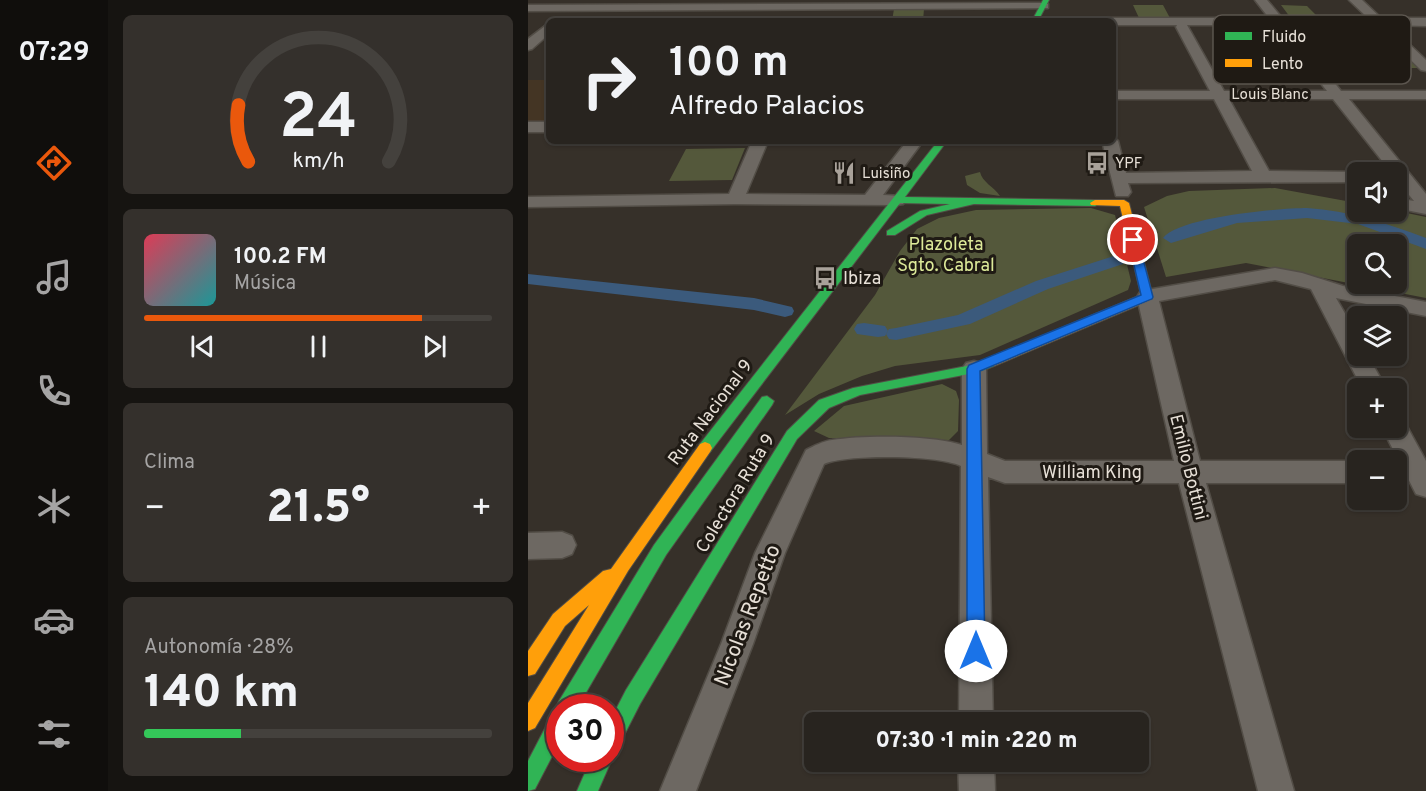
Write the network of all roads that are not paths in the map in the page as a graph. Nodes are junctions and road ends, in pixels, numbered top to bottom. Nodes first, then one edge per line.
1 (1058, 0) edge
2 (1261, 0) edge
3 (1355, 0) edge
4 (1045, 3) edge
5 (533, 4) edge
6 (712, 4) edge
7 (1025, 5) junction
8 (813, 7) junction
9 (570, 8) junction
10 (1274, 15) edge
11 (1371, 15) edge
12 (1079, 17) edge
13 (558, 18) edge
14 (808, 18) edge
15 (1018, 18) edge
16 (1037, 18) edge
17 (1049, 18) edge
18 (1108, 18) edge
19 (1116, 18) edge
20 (1213, 22) edge
21 (1426, 22) edge
22 (1411, 23) edge
23 (1213, 26) edge
24 (1116, 27) edge
25 (1182, 27) junction
26 (1411, 27) edge
27 (1426, 28) edge
28 (546, 30) edge
29 (528, 48) edge
30 (546, 50) edge
31 (1411, 53) edge
32 (1426, 67) edge
33 (1213, 83) edge
34 (1213, 84) edge
35 (1329, 84) edge
36 (1219, 94) junction
37 (1337, 94) junction
38 (1116, 95) edge
39 (1426, 95) edge
40 (528, 127) edge
41 (546, 127) edge
42 (759, 144) edge
43 (913, 144) edge
44 (941, 144) edge
45 (1111, 144) edge
46 (1388, 162) edge
47 (1263, 176) junction
48 (1347, 177) edge
49 (1119, 178) junction
50 (929, 184) dead end
51 (948, 186) dead end
52 (1407, 186) edge
53 (1347, 193) dead end
54 (735, 199) junction
55 (825, 200) junction
56 (870, 200) junction
57 (897, 200) junction
58 (916, 200) junction
59 (975, 201) junction
60 (528, 202) edge
61 (1124, 203) junction
62 (1407, 204) edge
63 (1426, 207) edge
64 (528, 214) edge
65 (1320, 287) junction
66 (1147, 297) junction
67 (1426, 309) edge
68 (974, 369) junction
69 (1369, 378) edge
70 (775, 390) dead end
71 (1400, 438) edge
72 (831, 450) joint
73 (975, 459) junction
74 (1190, 472) junction
75 (1347, 472) edge
76 (1417, 476) edge
77 (562, 545) dead end
78 (528, 546) edge
79 (622, 566) junction
80 (528, 668) edge
81 (574, 694) edge
82 (976, 712) edge
83 (624, 715) edge
84 (528, 721) edge
85 (546, 747) edge
86 (596, 772) edge
87 (976, 772) edge
88 (528, 782) edge
89 (587, 791) edge
90 (678, 791) edge
91 (977, 791) edge
92 (1276, 791) edge

1 - 17 main road
2 - 10 street
3 - 11 street
4 - 7 street
4 - 16 main road
5 - 9 street
6 - 8 street
6 - 9 street
7 - 8 street
7 - 15 street
8 - 14 street
9 - 13 street
12 - 18 street
19 - 20 street
21 - 22 street
23 - 25 street
24 - 25 street
25 - 33 street
26 - 27 street
28 - 29 street
29 - 30 street
31 - 32 street
34 - 36 street
35 - 37 street
36 - 37 street, Louis Blanc
36 - 38 street, Louis Blanc
36 - 47 street
37 - 39 street, Louis Blanc
37 - 46 street
40 - 41 street
42 - 54 street
43 - 56 street
44 - 57 main road, Ruta Nacional 9
45 - 49 street, Emilio Bottini
47 - 48 street
47 - 49 street
47 - 53 street
49 - 61 street, Emilio Bottini
50 - 58 main road
51 - 59 main road
52 - 63 street
54 - 55 street
54 - 60 street
55 - 56 street
55 - 64 street
56 - 57 street
57 - 58 main road
57 - 79 main road, Ruta Nacional 9
58 - 59 main road
58 - 59 main road
59 - 61 main road
61 - 66 main road, Emilio Bottini
62 - 63 street
65 - 66 street
65 - 67 street
65 - 69 street
66 - 68 main road, Colectora Ruta 9
66 - 74 street, Emilio Bottini
68 - 73 street
68 - 83 main road, Colectora Ruta 9
70 - 81 main road
71 - 76 street
72 - 73 street, William King
72 - 90 street, Nicolas Repetto
73 - 74 street, William King
73 - 82 street
74 - 75 street, William King
74 - 92 street, Emilio Bottini
77 - 78 street
79 - 80 main road
79 - 84 main road, Ruta Nacional 9
85 - 88 main road
86 - 89 main road
87 - 91 street

